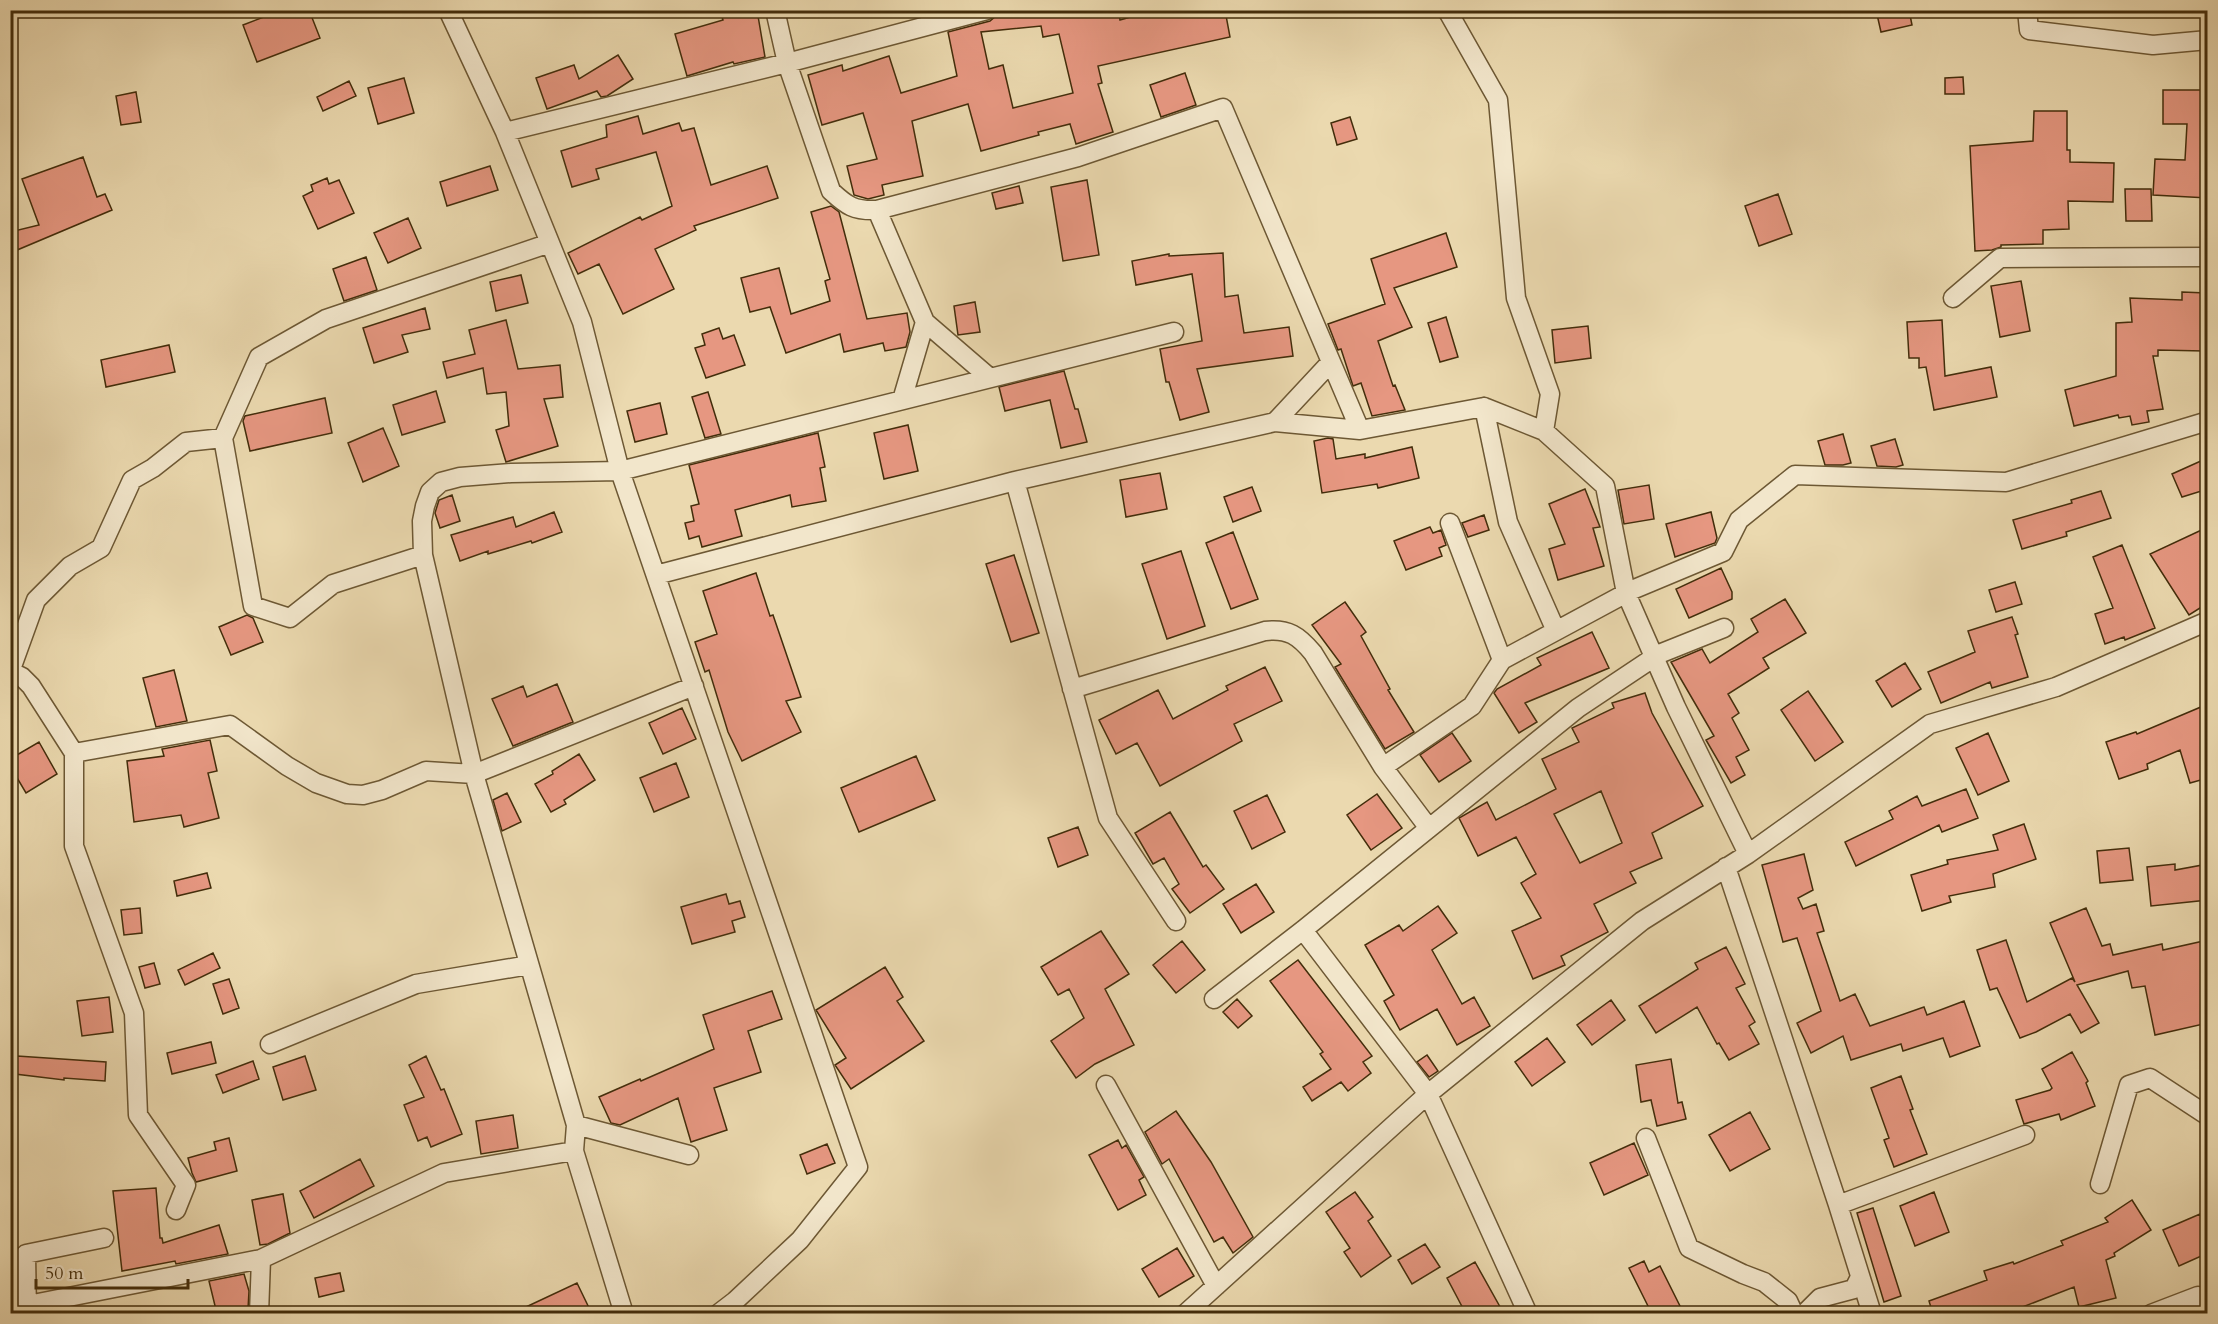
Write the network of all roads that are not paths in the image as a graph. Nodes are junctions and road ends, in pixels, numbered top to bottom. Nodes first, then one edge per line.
1 (448, 10) edge
2 (775, 10) edge
3 (987, 10) edge
4 (1447, 10) edge
5 (2027, 10) edge
6 (2208, 40) edge
7 (787, 63) junction
8 (505, 132) junction
9 (877, 210) junction
10 (550, 243) junction
11 (2208, 257) edge
12 (1953, 298) dead end
13 (925, 322) junction
14 (1174, 332) dead end
15 (1331, 362) junction
16 (990, 378) junction
17 (902, 400) junction
18 (1484, 407) junction
19 (2208, 421) edge
20 (1275, 422) junction
21 (1360, 429) junction
22 (1544, 431) junction
23 (223, 438) junction
24 (620, 471) junction
25 (1015, 481) junction
26 (1450, 523) dead end
27 (423, 555) junction
28 (656, 575) junction
29 (1626, 593) junction
30 (2208, 621) edge
31 (1724, 628) dead end
32 (1556, 631) junction
33 (1654, 657) junction
34 (1502, 660) junction
35 (11, 672) edge
36 (694, 686) junction
37 (1072, 689) junction
38 (74, 753) junction
39 (1383, 767) junction
40 (474, 774) junction
41 (1428, 827) junction
42 (1748, 854) junction
43 (1726, 867) junction
44 (1176, 921) dead end
45 (1303, 930) junction
46 (529, 965) junction
47 (1214, 999) dead end
48 (270, 1044) dead end
49 (1106, 1085) dead end
50 (1428, 1094) junction
51 (2208, 1116) edge
52 (576, 1125) junction
53 (2025, 1135) dead end
54 (1646, 1138) dead end
55 (574, 1151) junction
56 (689, 1155) dead end
57 (2100, 1185) dead end
58 (1838, 1205) junction
59 (176, 1210) dead end
60 (104, 1238) dead end
61 (261, 1259) junction
62 (1860, 1277) junction
63 (1216, 1286) junction
64 (27, 1309) edge
65 (259, 1314) edge
66 (624, 1314) edge
67 (718, 1314) edge
68 (1185, 1314) edge
69 (1528, 1314) edge
70 (1794, 1314) edge
71 (1804, 1314) edge
72 (1872, 1314) edge
73 (2151, 1314) edge
74 (2203, 1314) edge

1 - 8 street
2 - 7 street
3 - 7 street
4 - 22 street
5 - 6 street
7 - 8 street
7 - 9 street
8 - 10 street
9 - 13 street
9 - 15 street
10 - 23 street
10 - 24 street
11 - 12 street
13 - 16 street
13 - 17 street
14 - 16 street
15 - 20 street
15 - 21 street
16 - 17 street
17 - 24 street
18 - 21 street
18 - 22 street
18 - 32 street
19 - 29 street
20 - 21 street
20 - 25 street
22 - 29 street
23 - 27 street
23 - 35 street
24 - 27 street
24 - 28 street
25 - 28 street
25 - 37 street
26 - 34 street
27 - 40 street
28 - 36 street
29 - 32 street
29 - 33 street
30 - 42 street
31 - 33 street
32 - 34 street
33 - 41 street
33 - 42 street
34 - 39 street
35 - 38 street
36 - 40 street
36 - 67 street
37 - 39 street
37 - 44 street
38 - 40 street
38 - 59 street
39 - 41 street
40 - 46 street
41 - 45 street
42 - 43 street
43 - 50 street
43 - 58 street
45 - 47 street
45 - 50 street
46 - 48 street
46 - 52 street
49 - 63 street
50 - 63 street
50 - 69 street
51 - 57 street
52 - 55 street
52 - 56 street
53 - 58 street
54 - 70 street
55 - 61 street
55 - 66 street
58 - 62 street
60 - 64 street
61 - 64 street
61 - 65 street
62 - 71 street
62 - 72 street
63 - 68 street
73 - 74 street

